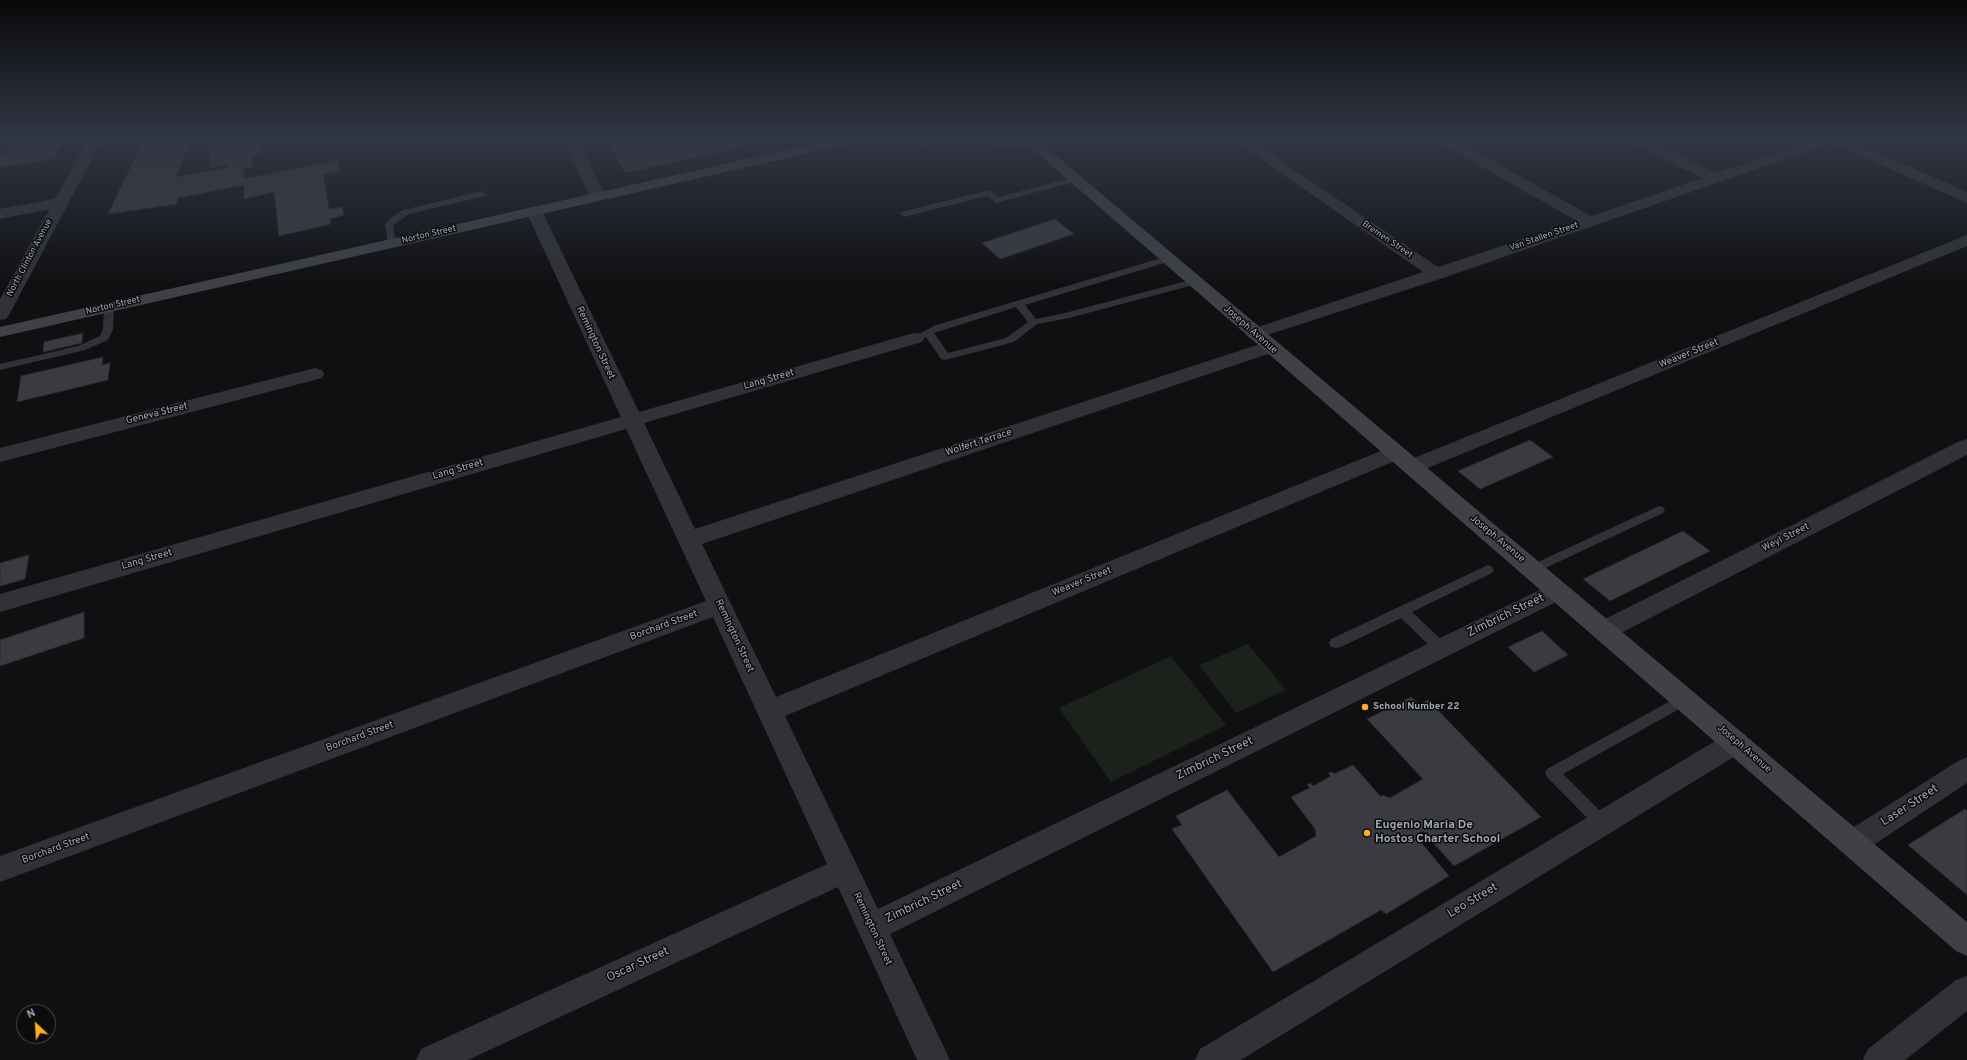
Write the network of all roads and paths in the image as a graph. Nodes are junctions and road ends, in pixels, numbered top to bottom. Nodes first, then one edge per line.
1 (68, 187) edge
2 (593, 187) edge
3 (636, 187) edge
4 (1043, 187) edge
5 (1085, 187) edge
6 (1310, 187) edge
7 (1529, 187) edge
8 (1688, 187) edge
9 (1943, 187) edge
10 (482, 194) dead end
11 (598, 197) junction
12 (1967, 198) edge
13 (59, 204) junction
14 (534, 211) junction
15 (0, 214) edge
16 (904, 214) dead end
17 (1590, 222) junction
18 (1967, 240) edge
19 (392, 243) junction
20 (1168, 259) junction
21 (1437, 274) junction
22 (1194, 282) junction
23 (1019, 304) junction
24 (109, 307) junction
25 (0, 315) edge
26 (1034, 322) junction
27 (0, 332) edge
28 (1255, 334) junction
29 (922, 335) junction
30 (1270, 347) junction
31 (0, 367) edge
32 (315, 374) dead end
33 (632, 420) junction
34 (1967, 446) edge
35 (0, 455) edge
36 (1403, 460) junction
37 (1659, 510) dead end
38 (688, 540) junction
39 (1532, 569) junction
40 (1488, 570) dead end
41 (1558, 591) junction
42 (0, 603) edge
43 (720, 606) junction
44 (1402, 611) junction
45 (1605, 630) junction
46 (1336, 642) dead end
47 (1440, 648) junction
48 (1685, 699) junction
49 (769, 711) junction
50 (1736, 742) junction
51 (1967, 769) edge
52 (1602, 823) junction
53 (1853, 843) junction
54 (0, 869) edge
55 (844, 870) junction
56 (871, 928) junction
57 (1967, 941) edge
58 (1967, 991) edge
59 (432, 1060) edge
60 (934, 1060) edge
61 (1211, 1060) edge
62 (1879, 1060) edge

1 - 13 street, North Clinton Avenue
2 - 11 street
3 - 11 main road, Norton Street
4 - 16 lane
5 - 20 main road, Joseph Avenue
6 - 21 street, Bremen Street
7 - 17 street
8 - 17 street, Van Stallen Street
9 - 12 street
10 - 19 lane
11 - 14 main road, Norton Street
13 - 15 street
13 - 25 street, North Clinton Avenue
14 - 19 main road, Norton Street
14 - 33 street, Remington Street
17 - 21 street, Van Stallen Street
18 - 36 street, Weaver Street
19 - 24 main road, Norton Street
20 - 22 main road, Joseph Avenue
20 - 23 lane
21 - 28 street, Van Stallen Street
22 - 26 lane
22 - 28 main road, Joseph Avenue
23 - 26 lane
23 - 29 lane
24 - 27 main road, Norton Street
24 - 31 lane
26 - 29 lane
28 - 30 main road, Joseph Avenue
29 - 33 street, Lang Street
30 - 36 main road, Joseph Avenue
30 - 38 street, Wolfert Terrace
32 - 35 street, Geneva Street
33 - 38 street, Remington Street
33 - 42 street, Lang Street
34 - 45 street, Weyl Street
36 - 39 main road, Joseph Avenue
36 - 49 street, Weaver Street
37 - 39 lane
38 - 43 street, Remington Street
39 - 41 main road, Joseph Avenue
40 - 44 lane
41 - 45 main road, Joseph Avenue
41 - 47 street, Zimbrich Street
43 - 49 street, Remington Street
43 - 54 street, Borchard Street
44 - 46 lane
44 - 47 lane
45 - 48 main road, Joseph Avenue
47 - 56 street, Zimbrich Street
48 - 50 main road, Joseph Avenue
48 - 52 lane
49 - 55 street, Remington Street
50 - 52 street, Leo Street
50 - 53 main road, Joseph Avenue
51 - 53 street, Laser Street
52 - 61 street, Leo Street
53 - 57 main road, Joseph Avenue
55 - 56 street, Remington Street
55 - 59 street, Oscar Street
56 - 60 street, Remington Street
58 - 62 street

